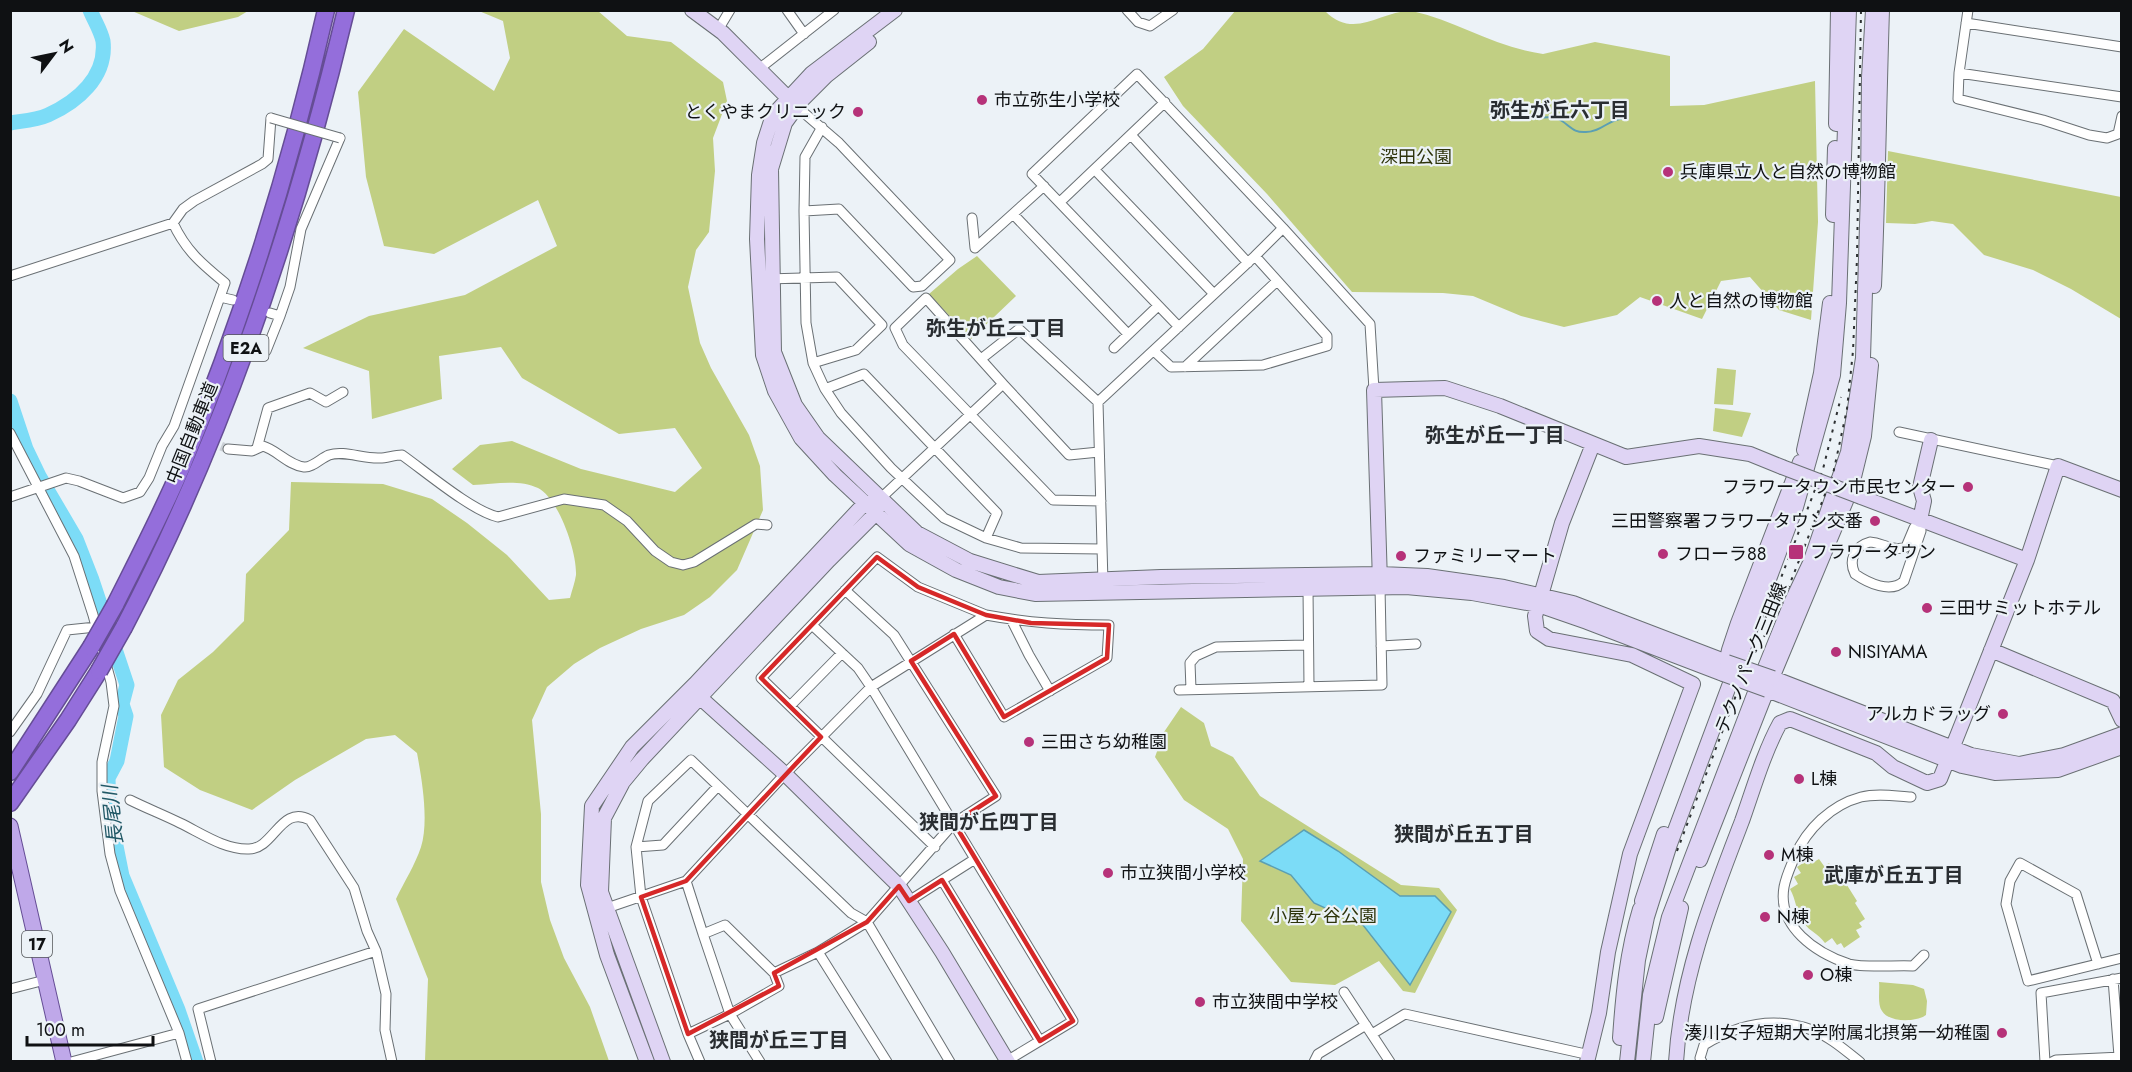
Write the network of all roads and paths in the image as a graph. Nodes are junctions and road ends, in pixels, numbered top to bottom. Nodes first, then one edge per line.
1 (692, 10) edge
2 (730, 10) edge
3 (787, 10) edge
4 (834, 10) edge
5 (895, 10) edge
6 (908, 10) edge
7 (1127, 10) edge
8 (1173, 10) edge
9 (1838, 10) edge
10 (1849, 10) edge
11 (1873, 10) edge
12 (1882, 10) edge
13 (1968, 10) edge
14 (346, 12) edge
15 (326, 13) edge
16 (1966, 23) junction
17 (718, 30) junction
18 (804, 34) junction
19 (2121, 47) edge
20 (759, 69) junction
21 (1959, 73) junction
22 (2121, 97) edge
23 (792, 102) junction
24 (1165, 102) junction
25 (2121, 116) edge
26 (822, 127) junction
27 (1131, 135) junction
28 (1835, 146) junction
29 (1878, 155) junction
30 (1095, 170) junction
31 (1044, 186) junction
32 (1868, 192) junction
33 (1060, 202) junction
34 (804, 211) junction
35 (1013, 214) junction
36 (972, 218) dead end
37 (173, 223) junction
38 (1283, 228) junction
39 (1841, 243) junction
40 (1251, 260) junction
41 (10, 276) edge
42 (805, 278) junction
43 (766, 280) junction
44 (1276, 281) junction
45 (1214, 294) junction
46 (220, 297) junction
47 (233, 300) dead end
48 (1158, 306) junction
49 (1179, 327) junction
50 (1128, 334) junction
51 (1114, 348) dead end
52 (266, 351) dead end
53 (1154, 351) junction
54 (981, 359) junction
55 (813, 363) junction
56 (1185, 367) junction
57 (1862, 374) junction
58 (1833, 375) junction
59 (1003, 384) junction
60 (825, 389) junction
61 (1374, 390) junction
62 (343, 392) dead end
63 (1102, 399) junction
64 (971, 414) junction
65 (174, 426) junction
66 (184, 430) tunnel mouth
67 (1899, 432) dead end
68 (10, 433) edge
69 (1931, 440) junction
70 (1593, 444) junction
71 (934, 447) junction
72 (257, 448) junction
73 (228, 449) tunnel mouth
74 (1100, 452) junction
75 (1803, 452) junction
76 (2058, 466) junction
77 (902, 478) junction
78 (38, 487) junction
79 (2121, 490) edge
80 (10, 497) edge
81 (880, 498) junction
82 (1101, 501) junction
83 (1845, 502) junction
84 (865, 503) junction
85 (876, 513) junction
86 (1920, 520) junction
87 (767, 525) dead end
88 (986, 538) junction
89 (1102, 549) junction
90 (2027, 560) junction
91 (1380, 581) junction
92 (1152, 584) junction
93 (1106, 585) junction
94 (1308, 589) junction
95 (845, 590) junction
96 (1540, 601) junction
97 (986, 615) junction
98 (1011, 619) junction
99 (812, 625) junction
100 (96, 627) junction
101 (954, 634) junction
102 (1416, 644) dead end
103 (1308, 645) junction
104 (1381, 646) junction
105 (1991, 650) junction
106 (842, 653) junction
107 (911, 661) junction
108 (1725, 668) junction
109 (1770, 684) junction
110 (1309, 686) junction
111 (871, 687) junction
112 (1191, 689) junction
113 (1179, 690) dead end
114 (1050, 691) junction
115 (695, 692) junction
116 (790, 706) junction
117 (2121, 720) edge
118 (10, 732) edge
119 (2121, 734) edge
120 (821, 737) junction
121 (2121, 747) edge
122 (1951, 754) junction
123 (10, 772) edge
124 (785, 774) junction
125 (718, 786) junction
126 (1911, 797) dead end
127 (130, 800) dead end
128 (10, 803) edge
129 (749, 815) junction
130 (954, 823) junction
131 (10, 826) edge
132 (636, 847) junction
133 (935, 847) junction
134 (975, 859) junction
135 (942, 880) junction
136 (686, 881) junction
137 (899, 886) junction
138 (641, 897) junction
139 (909, 901) junction
140 (607, 908) junction
141 (1681, 908) junction
142 (1640, 909) junction
143 (867, 922) junction
144 (703, 934) junction
145 (376, 951) junction
146 (818, 952) junction
147 (1924, 955) dead end
148 (2121, 958) edge
149 (2098, 964) junction
150 (774, 973) junction
151 (1653, 979) junction
152 (2117, 979) edge
153 (45, 980) junction
154 (10, 989) edge
155 (1344, 992) dead end
156 (730, 1014) junction
157 (1369, 1030) junction
158 (179, 1033) junction
159 (688, 1034) junction
160 (1629, 1040) junction
161 (1040, 1041) junction
162 (2120, 1056) edge
163 (1589, 1058) edge
164 (1007, 1061) edge
165 (64, 1062) edge
166 (71, 1062) edge
167 (187, 1062) edge
168 (211, 1062) edge
169 (392, 1062) edge
170 (647, 1062) edge
171 (663, 1062) edge
172 (700, 1062) edge
173 (760, 1062) edge
174 (887, 1062) edge
175 (950, 1062) edge
176 (1314, 1062) edge
177 (1390, 1062) edge
178 (1620, 1062) edge
179 (1627, 1062) edge
180 (1643, 1062) edge
181 (1652, 1062) edge
182 (1676, 1062) edge
183 (1702, 1062) edge
184 (1860, 1062) edge
185 (2045, 1062) edge
186 (2052, 1062) edge

1 - 17 street
2 - 17 street
3 - 18 street
4 - 18 street
5 - 23 street
6 - 23 street
7 - 8 street
9 - 28 street
10 - 39 street, テクノパーク三田線
11 - 32 street, テクノパーク三田線
12 - 29 street
13 - 16 street
14 - 128 highway, 中国自動車道 / E2A, bridge
15 - 123 highway, 中国自動車道 / E2A, bridge
16 - 19 street
16 - 21 street
17 - 20 street
18 - 20 street
20 - 23 street
21 - 22 street
21 - 25 street
23 - 26 street
23 - 43 street
24 - 27 street
24 - 31 street
24 - 38 street
26 - 34 street
26 - 34 street
27 - 30 street
27 - 40 street
28 - 39 street
28 - 75 street
29 - 32 street
29 - 83 street
30 - 33 street
30 - 45 street
31 - 33 street
31 - 35 street
32 - 57 street, テクノパーク三田線
33 - 48 street
34 - 42 street
35 - 36 street
35 - 50 street
37 - 41 street
37 - 46 street
37 - 52 street, bridge
38 - 40 street
38 - 61 street
39 - 58 street, テクノパーク三田線
40 - 44 street
40 - 45 street
42 - 43 street
42 - 55 street
42 - 55 street
43 - 81 street
43 - 84 street
44 - 56 street
44 - 56 street
45 - 49 street
46 - 47 street
46 - 65 street
48 - 49 street
48 - 50 street
49 - 53 street
50 - 51 street
53 - 56 street
53 - 63 street
54 - 59 street
54 - 63 street
54 - 64 street
55 - 60 street
57 - 83 street
57 - 151 street, テクノパーク三田線
58 - 75 street
58 - 160 street, テクノパーク三田線
59 - 64 street
59 - 74 street
60 - 71 street
60 - 77 street
61 - 70 street
61 - 91 street
62 - 72 street
63 - 74 street
64 - 71 street
64 - 82 street
65 - 66 street
65 - 78 street
67 - 69 street
68 - 78 street
69 - 76 street
69 - 86 street
70 - 86 street, bridge
70 - 96 street
71 - 77 street
71 - 88 street
72 - 73 street
72 - 87 street
74 - 82 street
75 - 108 street
76 - 79 street
76 - 90 street
77 - 81 street
77 - 88 street
78 - 80 street
78 - 100 street
81 - 84 street
81 - 85 street
81 - 93 street
82 - 89 street
83 - 109 street
84 - 85 street
84 - 115 street
85 - 93 street
85 - 115 street
86 - 86 street
86 - 90 street
88 - 89 street
89 - 93 street
90 - 105 street
91 - 92 street
91 - 94 street
91 - 96 street
91 - 104 street
92 - 93 street
92 - 94 street
94 - 103 street
95 - 97 street
95 - 99 street
95 - 107 street
96 - 108 street
96 - 163 street
97 - 98 street
97 - 101 street
98 - 114 street
98 - 114 street
99 - 106 street
99 - 116 street
100 - 118 street
100 - 158 street
101 - 107 street
101 - 114 street
102 - 104 street
103 - 110 street
103 - 112 street
104 - 110 street
105 - 117 street
105 - 122 street
106 - 111 street
106 - 116 street
107 - 111 street
107 - 130 street
108 - 109 street, bridge
108 - 142 street
109 - 122 street
109 - 141 street
110 - 112 street
111 - 120 street
111 - 130 street
112 - 113 street
115 - 124 street
115 - 140 street
115 - 170 street
116 - 120 street
119 - 122 street
120 - 124 street
120 - 133 street
121 - 122 street
122 - 182 street
124 - 129 street
124 - 137 street
125 - 129 street
125 - 132 street
125 - 132 street
126 - 147 street
127 - 145 street
129 - 136 street
129 - 143 street
130 - 133 street
130 - 134 street
131 - 153 main road, 17
132 - 138 street
133 - 137 street
134 - 135 street
134 - 161 street
135 - 139 street
135 - 161 street
136 - 138 street
136 - 144 street
137 - 139 street
137 - 143 street
138 - 140 street
138 - 159 street
139 - 164 street
140 - 171 street
141 - 151 street
141 - 181 street
142 - 160 street
142 - 178 street
143 - 146 street
143 - 175 street
144 - 150 street
144 - 156 street
145 - 168 street
145 - 169 street
146 - 150 street
146 - 174 street
148 - 149 street
149 - 149 street
150 - 156 street
151 - 180 street, テクノパーク三田線
152 - 162 street
152 - 185 street
153 - 154 street
153 - 165 main road, 17
155 - 157 street
156 - 159 street
156 - 173 street
157 - 163 street
157 - 176 street
157 - 177 street
158 - 166 street
158 - 167 street
159 - 172 street
160 - 179 street, テクノパーク三田線
161 - 164 street
162 - 186 street
183 - 184 street

